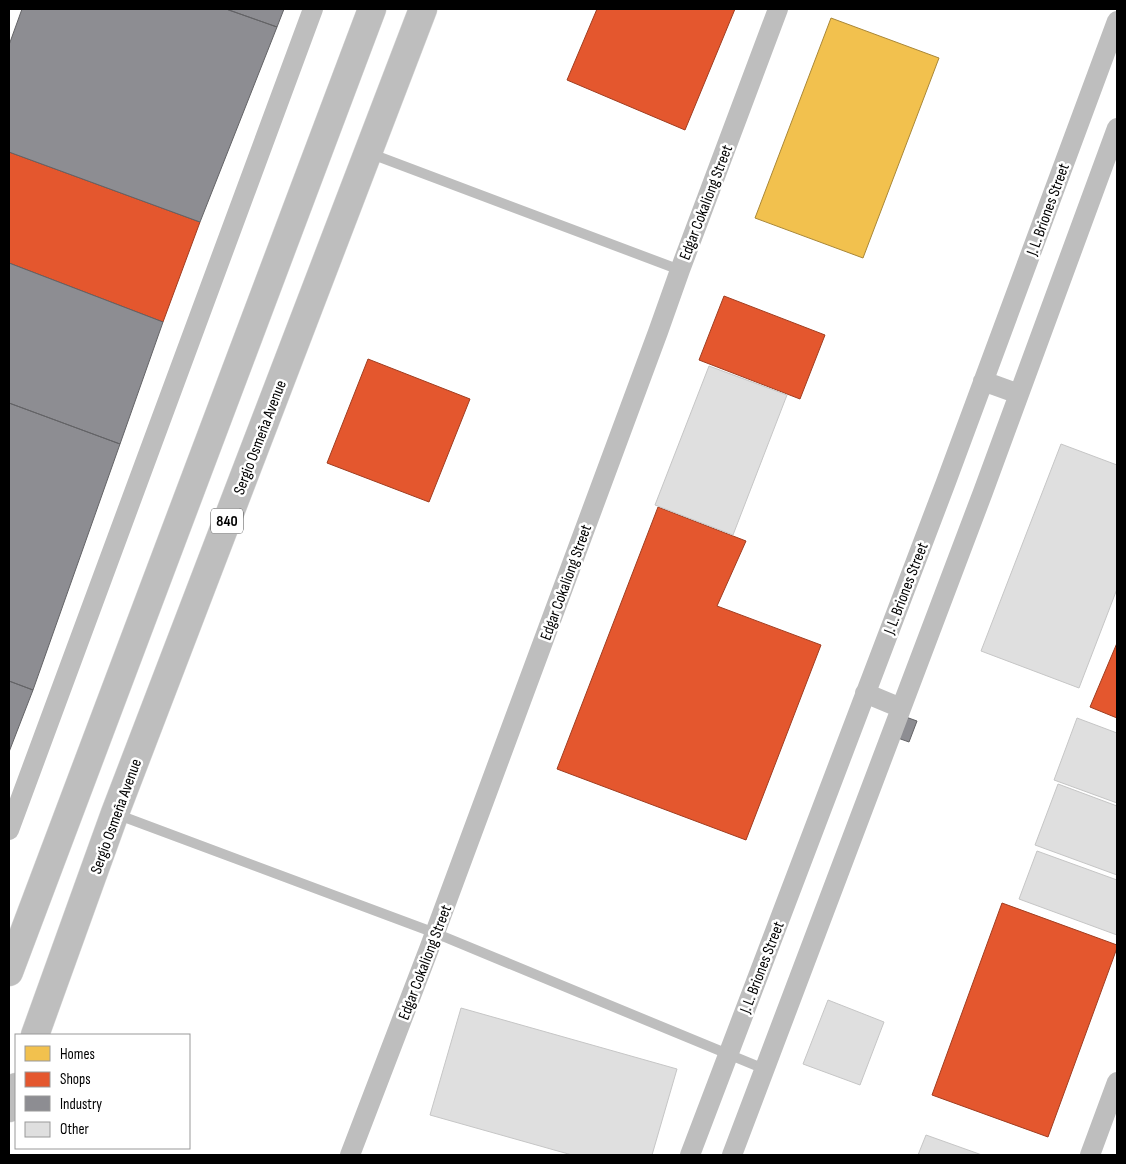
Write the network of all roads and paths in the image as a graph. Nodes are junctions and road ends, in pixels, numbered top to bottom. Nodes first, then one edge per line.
1 (313, 9) edge
2 (372, 9) edge
3 (424, 9) edge
4 (778, 9) edge
5 (1117, 21) edge
6 (1117, 128) edge
7 (368, 153) junction
8 (680, 270) junction
9 (983, 382) junction
10 (1019, 394) junction
11 (865, 693) junction
12 (901, 708) junction
13 (115, 814) junction
14 (9, 830) edge
15 (435, 933) junction
16 (9, 972) edge
17 (35, 1034) edge
18 (728, 1055) junction
19 (764, 1069) junction
20 (1117, 1082) edge
21 (15, 1090) edge
22 (9, 1108) edge
23 (350, 1155) edge
24 (690, 1155) edge
25 (732, 1155) edge
26 (1090, 1155) edge

1 - 14 street
2 - 16 highway
3 - 7 highway, Sergio Osmeña Avenue / 840
4 - 8 street, Edgar Cokaliong Street
5 - 9 street, J. L. Briones Street
6 - 10 street
7 - 8 lane
7 - 13 highway, Sergio Osmeña Avenue / 840
8 - 15 street, Edgar Cokaliong Street
9 - 10 street
9 - 11 street, J. L. Briones Street
10 - 12 street
11 - 12 street
11 - 18 street, J. L. Briones Street
12 - 19 street
13 - 15 lane
13 - 17 highway, Sergio Osmeña Avenue / 840
15 - 18 lane
15 - 23 street, Edgar Cokaliong Street
18 - 19 lane
18 - 24 street, J. L. Briones Street
19 - 25 street
20 - 26 street
21 - 22 highway

